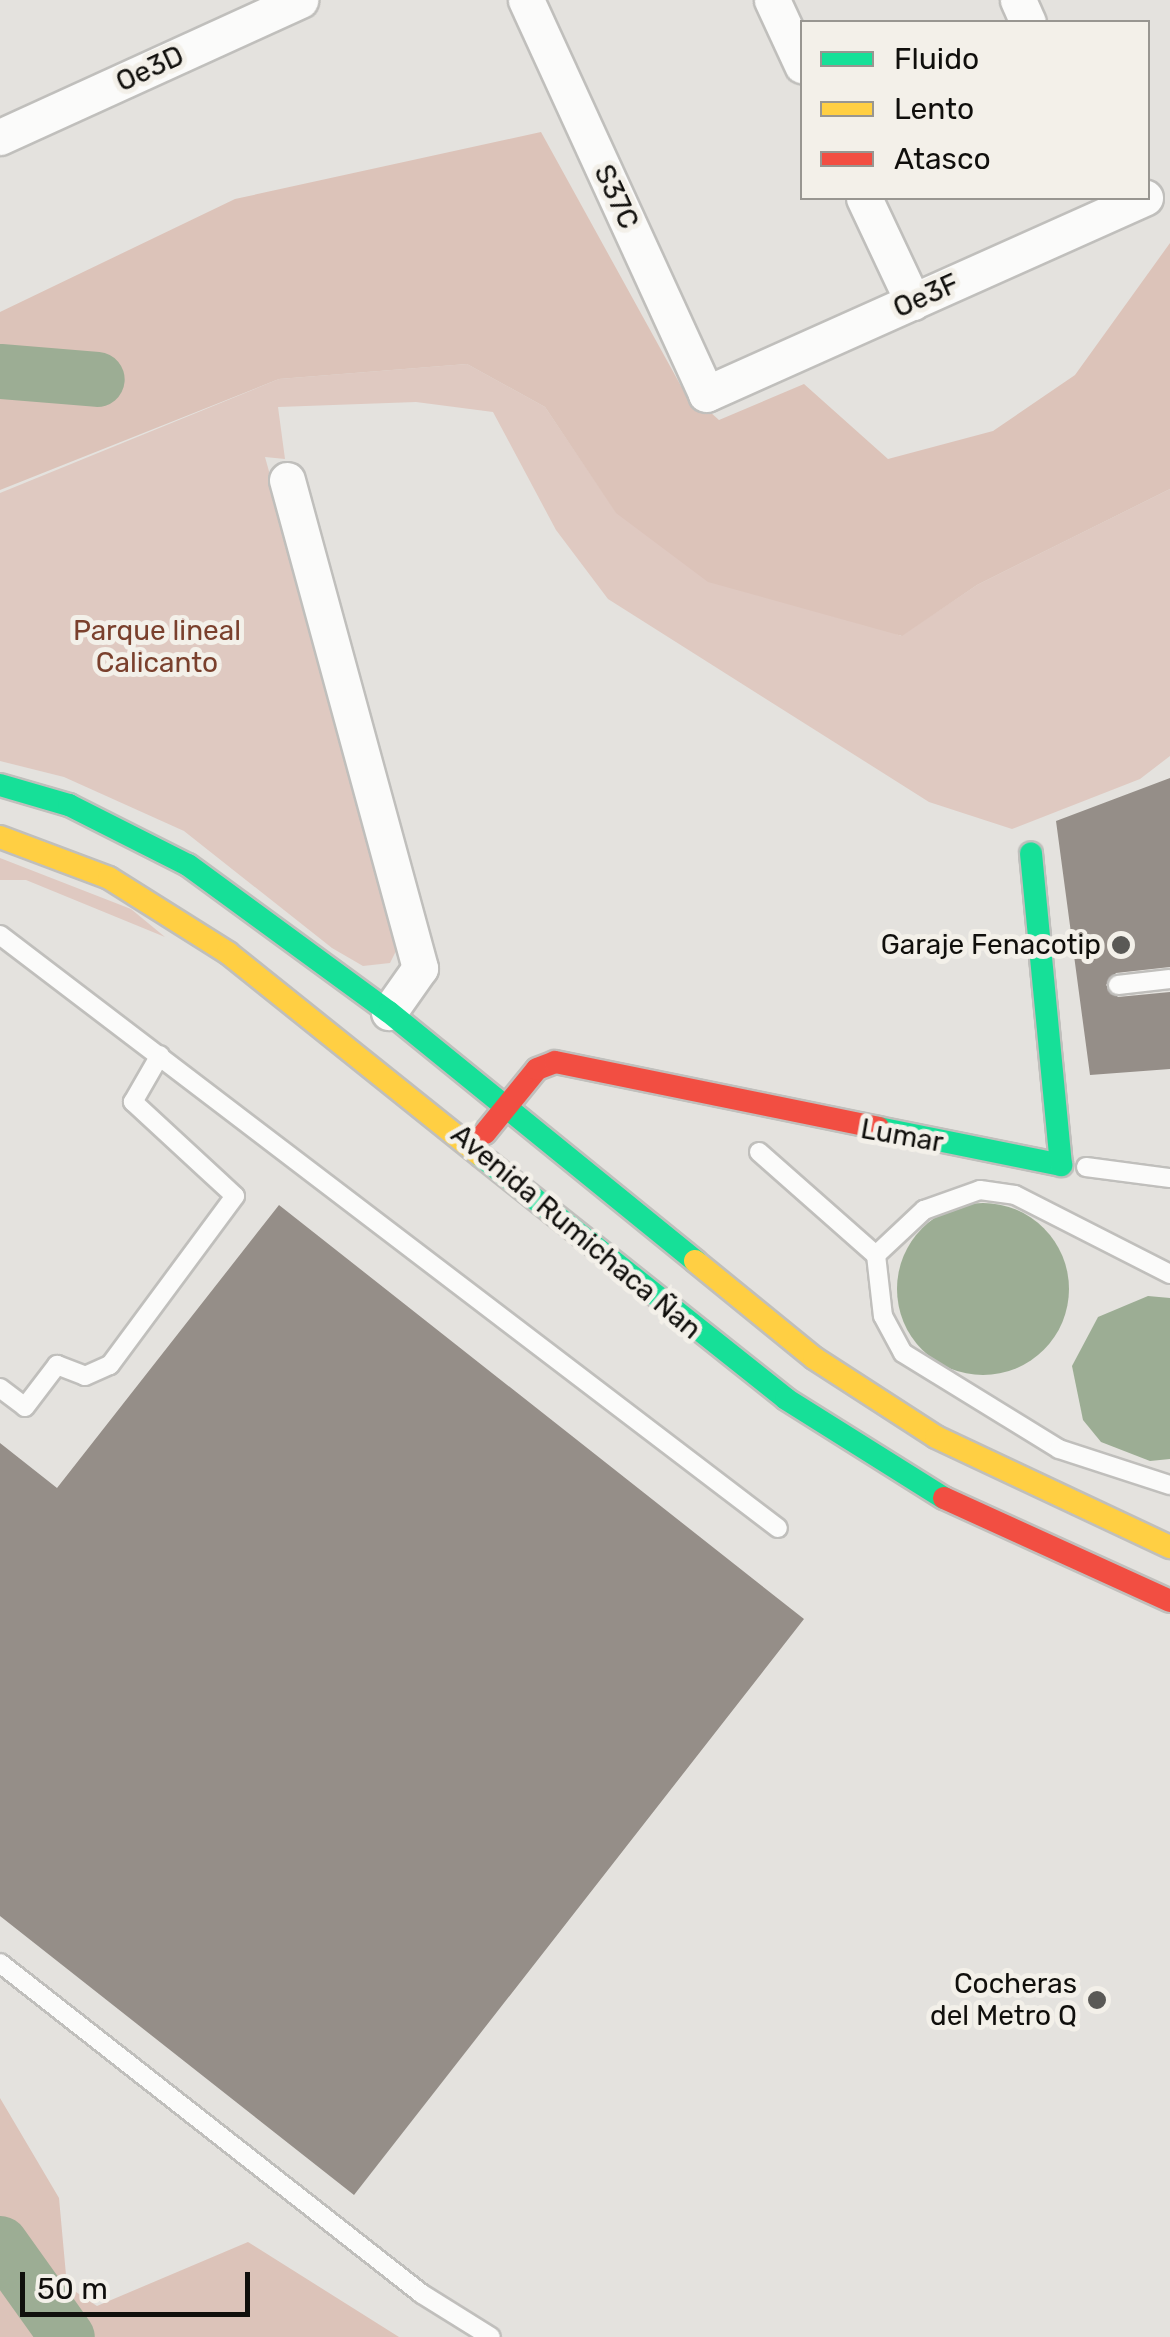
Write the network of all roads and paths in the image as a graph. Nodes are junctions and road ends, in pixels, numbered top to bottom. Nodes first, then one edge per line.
1 (300, 0) edge
2 (526, 0) edge
3 (772, 0) edge
4 (800, 61) edge
5 (0, 137) edge
6 (865, 200) edge
7 (1129, 201) edge
8 (913, 302) junction
9 (706, 394) joint
10 (288, 480) dead end
11 (0, 785) edge
12 (0, 837) edge
13 (1031, 853) dead end
14 (0, 935) edge
15 (1170, 979) edge
16 (1118, 985) dead end
17 (389, 1012) junction
18 (160, 1055) junction
19 (505, 1107) junction
20 (474, 1148) junction
21 (760, 1152) dead end
22 (1074, 1166) junction
23 (1170, 1178) edge
24 (876, 1254) junction
25 (1170, 1274) edge
26 (0, 1388) edge
27 (1170, 1485) edge
28 (778, 1528) dead end
29 (1170, 1548) edge
30 (1170, 1601) edge
31 (0, 1964) edge
32 (491, 2337) edge

1 - 5 street, Oe3D
2 - 9 street, S37C
3 - 4 street
6 - 8 street
7 - 8 street, Oe3F
8 - 9 street, Oe3F
10 - 17 street
11 - 17 main road, Avenida Rumichaca Ñan
12 - 20 main road, Avenida Rumichaca Ñan
13 - 22 main road
14 - 18 lane
15 - 16 lane
17 - 19 main road, Avenida Rumichaca Ñan
18 - 26 lane
18 - 28 lane
19 - 20 main road, Lumar
19 - 22 main road, Lumar
19 - 29 main road, Avenida Rumichaca Ñan
20 - 30 main road, Avenida Rumichaca Ñan
21 - 24 lane
22 - 23 lane
24 - 25 lane
24 - 27 lane
31 - 32 lane

